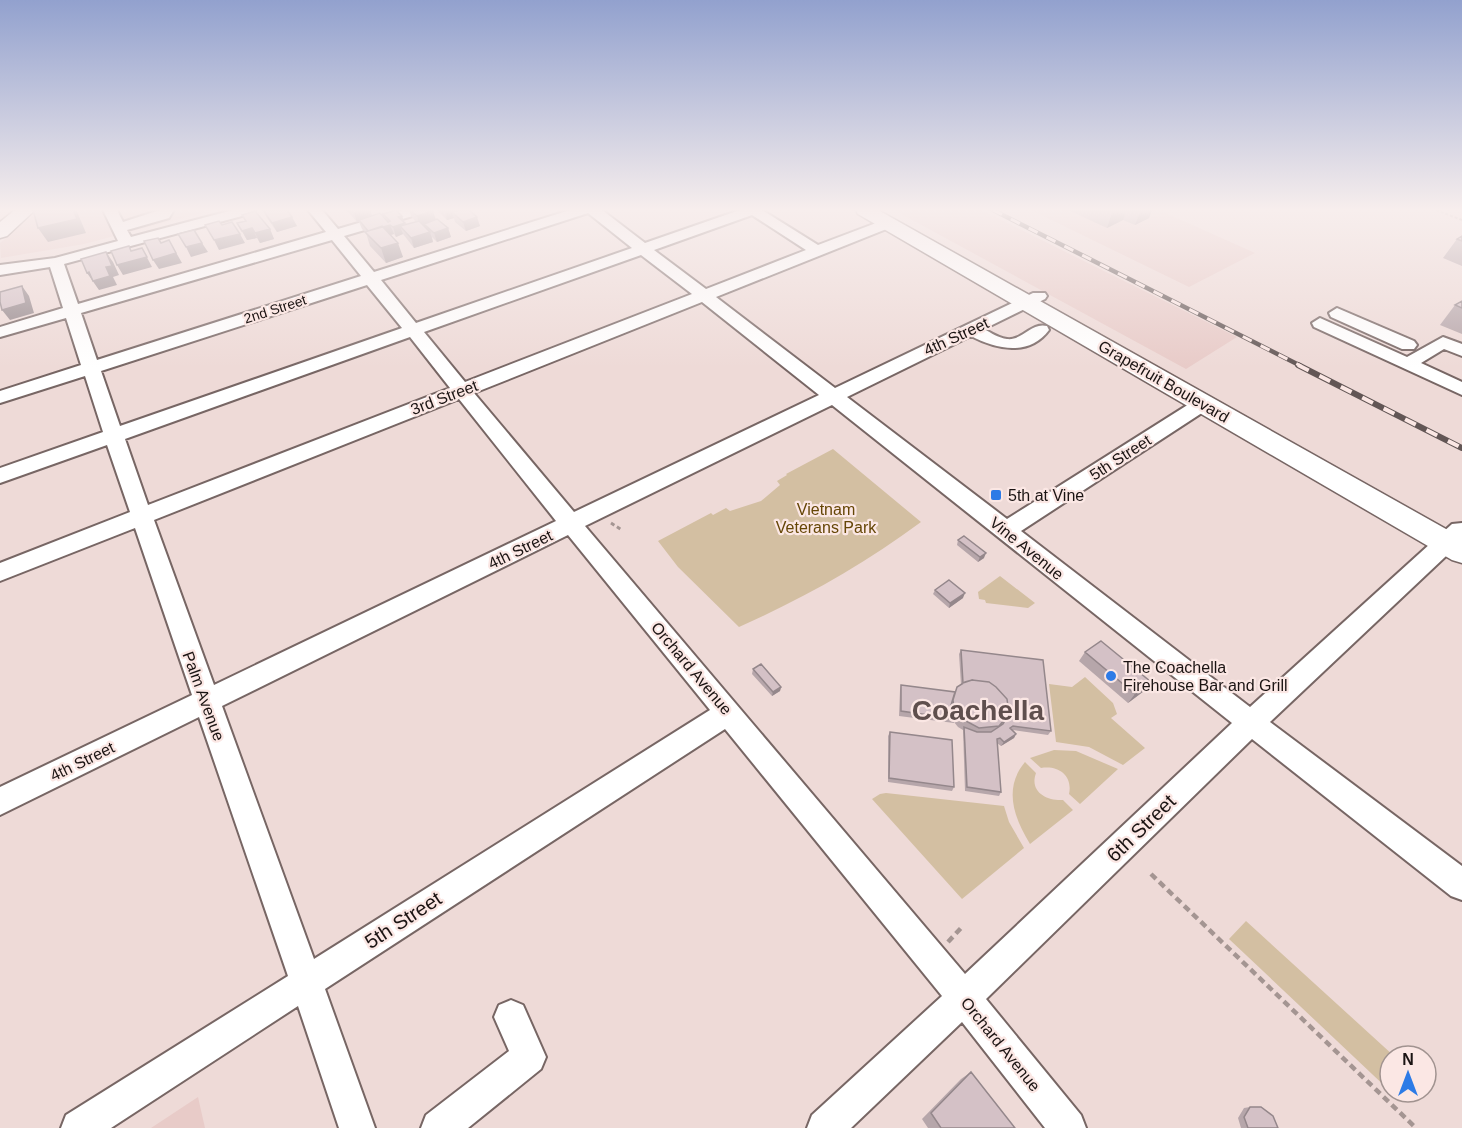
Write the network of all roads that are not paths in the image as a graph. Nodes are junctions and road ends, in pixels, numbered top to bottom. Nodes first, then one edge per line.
1 (56, 262) edge
2 (52, 263) edge
3 (237, 263) edge
4 (358, 263) edge
5 (419, 263) edge
6 (605, 263) edge
7 (661, 263) edge
8 (788, 263) edge
9 (968, 263) edge
10 (0, 270) edge
11 (371, 278) junction
12 (703, 296) junction
13 (1032, 299) junction
14 (72, 311) junction
15 (1337, 313) dead end
16 (1320, 323) dead end
17 (971, 329) junction
18 (414, 330) junction
19 (1041, 330) dead end
20 (0, 332) edge
21 (1408, 345) dead end
22 (1462, 351) edge
23 (1407, 364) junction
24 (91, 368) junction
25 (1462, 389) edge
26 (462, 390) junction
27 (831, 395) junction
28 (0, 397) edge
29 (1204, 403) junction
30 (113, 436) junction
31 (0, 476) edge
32 (140, 516) junction
33 (571, 524) junction
34 (1006, 530) junction
35 (1457, 539) edge
36 (0, 572) edge
37 (206, 701) junction
38 (729, 712) junction
39 (1252, 722) junction
40 (0, 801) edge
41 (1462, 885) edge
42 (307, 981) junction
43 (964, 998) junction
44 (511, 1017) dead end
45 (79, 1128) edge
46 (357, 1128) edge
47 (439, 1128) edge
48 (825, 1128) edge
49 (1068, 1128) edge

1 - 14 street, Palm Avenue
2 - 10 street
3 - 14 street
4 - 11 street, Orchard Avenue
5 - 11 street, 2nd Street
6 - 18 street
7 - 12 street, Vine Avenue
8 - 12 street, 3rd Street
9 - 13 main road, Grapefruit Boulevard
11 - 18 street, Orchard Avenue
11 - 24 street, 2nd Street
12 - 26 street, 3rd Street
12 - 27 street, Vine Avenue
13 - 17 street, 4th Street
13 - 29 main road, Grapefruit Boulevard
13 - 35 main road, Grapefruit Boulevard
14 - 20 street
14 - 24 street, Palm Avenue
15 - 21 street
16 - 23 street
17 - 19 street
17 - 27 street, 4th Street
18 - 26 street, Orchard Avenue
18 - 30 street
22 - 23 street
23 - 25 street
24 - 28 street, 2nd Street
24 - 30 street, Palm Avenue
26 - 32 street, 3rd Street
26 - 33 street, Orchard Avenue
27 - 33 street, 4th Street
27 - 34 street, Vine Avenue
29 - 34 street, 5th Street
29 - 35 main road, Grapefruit Boulevard
30 - 31 street
30 - 32 street, Palm Avenue
32 - 36 street, 3rd Street
32 - 37 street, Palm Avenue
33 - 37 street, 4th Street
33 - 38 street, Orchard Avenue
34 - 39 street, Vine Avenue
35 - 39 street, 6th Street
37 - 40 street, 4th Street
37 - 42 street, Palm Avenue
38 - 42 street, 5th Street
38 - 43 street, Orchard Avenue
39 - 41 street, Vine Avenue
39 - 43 street, 6th Street
42 - 45 street, 5th Street
42 - 46 street, Palm Avenue
43 - 48 street, 6th Street
43 - 49 street, Orchard Avenue
44 - 47 street

